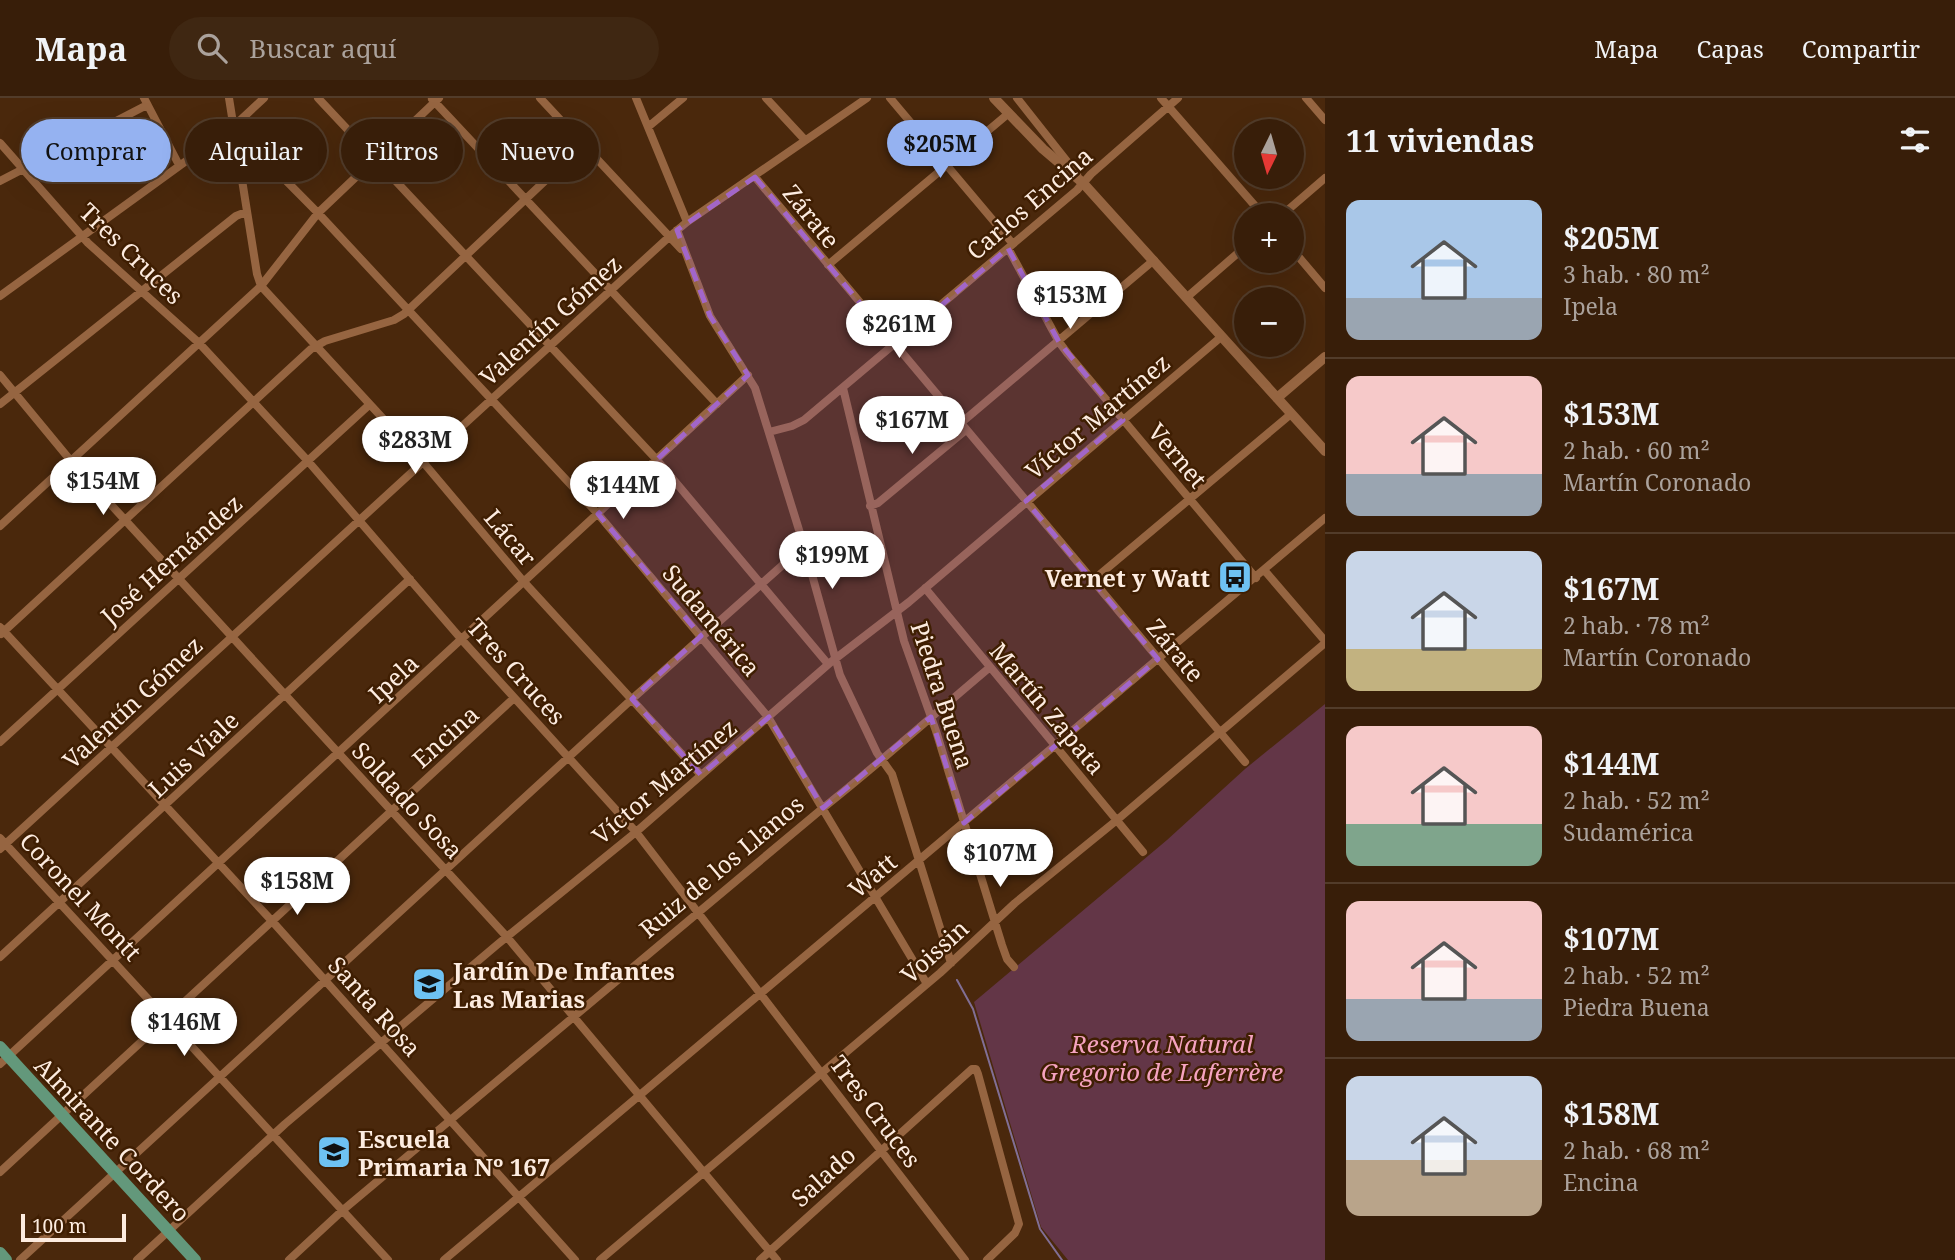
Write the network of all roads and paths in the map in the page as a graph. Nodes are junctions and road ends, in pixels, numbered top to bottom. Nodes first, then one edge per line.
1 (229, 98) edge
2 (264, 98) edge
3 (318, 98) edge
4 (540, 98) edge
5 (555, 98) edge
6 (636, 98) edge
7 (683, 98) edge
8 (766, 98) edge
9 (867, 98) edge
10 (890, 98) edge
11 (994, 98) edge
12 (1017, 98) edge
13 (1161, 98) edge
14 (1178, 98) edge
15 (1306, 98) edge
16 (435, 99) edge
17 (146, 101) edge
18 (547, 106) junction
19 (1168, 106) junction
20 (1009, 113) junction
21 (113, 119) edge
22 (232, 119) edge
23 (242, 119) edge
24 (415, 119) edge
25 (559, 119) edge
26 (1325, 120) edge
27 (341, 123) edge
28 (648, 127) junction
29 (805, 141) junction
30 (0, 142) edge
31 (185, 161) edge
32 (599, 162) edge
33 (179, 165) junction
34 (947, 165) junction
35 (21, 167) edge
36 (21, 170) edge
37 (755, 177) junction
38 (1325, 178) edge
39 (0, 181) edge
40 (34, 182) edge
41 (241, 182) edge
42 (287, 182) edge
43 (350, 182) edge
44 (396, 182) edge
45 (544, 182) edge
46 (1083, 183) junction
47 (526, 199) junction
48 (1253, 203) edge
49 (1296, 203) edge
50 (246, 212) junction
51 (318, 213) junction
52 (687, 222) junction
53 (677, 230) junction
54 (81, 235) junction
55 (670, 237) junction
56 (1011, 246) junction
57 (684, 251) junction
58 (466, 255) junction
59 (1234, 256) edge
60 (1154, 260) junction
61 (1304, 263) edge
62 (828, 265) junction
63 (261, 286) junction
64 (1325, 288) edge
65 (140, 290) junction
66 (611, 291) junction
67 (0, 296) edge
68 (1186, 298) junction
69 (408, 310) junction
70 (1221, 337) junction
71 (1059, 342) junction
72 (198, 343) junction
73 (551, 344) junction
74 (316, 345) junction
75 (895, 345) junction
76 (1325, 357) edge
77 (0, 375) edge
78 (748, 375) junction
79 (843, 388) junction
80 (14, 391) junction
81 (1277, 398) junction
82 (491, 399) junction
83 (254, 403) junction
84 (0, 404) edge
85 (717, 404) junction
86 (369, 405) junction
87 (1291, 414) junction
88 (1123, 420) junction
89 (963, 427) junction
90 (769, 432) junction
91 (1325, 451) edge
92 (307, 460) junction
93 (657, 460) junction
94 (71, 461) junction
95 (423, 462) junction
96 (1189, 499) junction
97 (1026, 501) junction
98 (870, 506) junction
99 (598, 514) junction
100 (1325, 518) edge
101 (125, 520) junction
102 (360, 520) junction
103 (0, 526) edge
104 (804, 546) junction
105 (1265, 571) junction
106 (178, 578) junction
107 (1256, 578) junction
108 (410, 579) junction
109 (1093, 581) junction
110 (524, 582) junction
111 (761, 584) junction
112 (925, 588) junction
113 (896, 612) junction
114 (1, 631) edge
115 (701, 636) junction
116 (232, 637) junction
117 (462, 640) junction
118 (1325, 642) edge
119 (1158, 659) junction
120 (832, 662) junction
121 (989, 668) junction
122 (57, 689) junction
123 (286, 695) junction
124 (514, 698) junction
125 (632, 699) junction
126 (768, 717) junction
127 (930, 717) junction
128 (1219, 732) junction
129 (0, 742) edge
130 (1055, 746) junction
131 (111, 748) junction
132 (339, 754) junction
133 (569, 756) junction
134 (882, 761) junction
135 (1245, 762) dead end
136 (701, 775) junction
137 (165, 806) junction
138 (823, 808) junction
139 (392, 810) junction
140 (1117, 820) junction
141 (964, 823) junction
142 (636, 832) junction
143 (2, 844) edge
144 (1143, 852) dead end
145 (918, 861) junction
146 (217, 863) junction
147 (445, 869) junction
148 (874, 898) junction
149 (61, 902) junction
150 (698, 912) junction
151 (272, 921) junction
152 (995, 922) junction
153 (507, 937) junction
154 (0, 957) edge
155 (114, 959) junction
156 (951, 963) junction
157 (1014, 967) dead end
158 (325, 980) junction
159 (927, 984) junction
160 (761, 994) junction
161 (575, 1017) junction
162 (167, 1018) junction
163 (383, 1043) junction
164 (3, 1056) edge
165 (822, 1073) junction
166 (220, 1075) junction
167 (640, 1096) junction
168 (61, 1115) junction
169 (451, 1119) junction
170 (274, 1134) junction
171 (881, 1149) junction
172 (0, 1172) edge
173 (704, 1172) junction
174 (115, 1173) junction
175 (520, 1197) junction
176 (343, 1210) junction
177 (168, 1231) junction
178 (769, 1251) junction
179 (0, 1253) edge
180 (6, 1260) edge
181 (20, 1260) edge
182 (136, 1260) edge
183 (195, 1260) edge
184 (289, 1260) edge
185 (388, 1260) edge
186 (444, 1260) edge
187 (575, 1260) edge
188 (600, 1260) edge
189 (760, 1260) edge
190 (777, 1260) edge
191 (965, 1260) edge
192 (986, 1260) edge

1 - 22 street
2 - 23 street
3 - 27 street
4 - 18 street
5 - 18 street
6 - 28 street
7 - 28 street
8 - 29 street
9 - 29 street, Valentín Gómez
10 - 34 street, Vernet
11 - 20 street
12 - 46 street
13 - 19 street
14 - 19 street, Carlos Encina
15 - 26 street
16 - 24 street
16 - 47 street
17 - 21 street
17 - 33 street
18 - 25 street
19 - 46 street, Carlos Encina
19 - 48 street
20 - 34 street
20 - 46 street
28 - 52 street
29 - 37 street, Valentín Gómez
30 - 35 street, Tres Cruces
31 - 33 street
32 - 55 street
33 - 54 street
34 - 56 street, Vernet
34 - 62 street
36 - 39 street
37 - 52 street, Valentín Gómez
37 - 62 street, Zárate
38 - 49 street
40 - 54 street, Tres Cruces
41 - 50 street, Lácar
42 - 51 street, Sudamérica
43 - 51 street
44 - 58 street
45 - 47 street
46 - 56 street, Carlos Encina
46 - 60 street
47 - 58 street
47 - 66 street
50 - 63 street, Lácar
50 - 65 street
51 - 63 street
51 - 69 street, Sudamérica
52 - 53 street, Valentín Gómez
53 - 55 street, Valentín Gómez
53 - 57 street
54 - 65 street, Tres Cruces
54 - 67 street
55 - 57 street
55 - 66 street, Valentín Gómez
56 - 71 street, Vernet
56 - 75 street, Carlos Encina
57 - 78 street
58 - 69 street
58 - 73 street
59 - 68 street
60 - 68 street
60 - 71 street
61 - 64 street
62 - 75 street, Zárate
63 - 72 street
63 - 74 street, Lácar
65 - 72 street, Tres Cruces
65 - 80 street
66 - 73 street, Valentín Gómez
66 - 85 street
68 - 70 street
69 - 74 street
69 - 82 street, Sudamérica
70 - 81 street
70 - 88 street, Víctor Martínez
71 - 88 street, Vernet
71 - 89 street
72 - 83 street, Tres Cruces
72 - 94 street
73 - 82 street, Valentín Gómez
73 - 93 street
74 - 83 street
74 - 86 street, Lácar
75 - 79 street, Carlos Encina
75 - 89 street, Zárate
76 - 81 street
77 - 80 street, Soldado Sosa
78 - 85 street, Ipela
78 - 90 street
79 - 90 street, Carlos Encina
79 - 98 street, Piedra Buena
80 - 84 street
80 - 94 street, Soldado Sosa
81 - 87 street
82 - 95 street, Valentín Gómez
82 - 99 street, Sudamérica
83 - 92 street, Tres Cruces
83 - 101 street
85 - 93 street, Ipela
86 - 92 street, José Hernández
86 - 95 street, Lácar
87 - 91 street
87 - 96 street
88 - 96 street, Vernet
88 - 97 street, Víctor Martínez
89 - 97 street, Zárate
89 - 98 street
90 - 104 street
92 - 102 street, Tres Cruces
92 - 106 street, José Hernández
93 - 99 street, Ipela
93 - 111 street
94 - 101 street, Soldado Sosa
94 - 103 street
95 - 102 street, Valentín Gómez
95 - 110 street, Lácar
96 - 107 street, Vernet
96 - 109 street
97 - 109 street, Zárate
97 - 112 street, Víctor Martínez
98 - 113 street, Piedra Buena
99 - 110 street, Ipela
99 - 115 street, Sudamérica
100 - 105 street, Watt
101 - 106 street, Soldado Sosa
101 - 114 street
102 - 108 street, Tres Cruces
102 - 116 street, Valentín Gómez
104 - 111 street
104 - 120 street
105 - 107 street, Watt
105 - 118 street
106 - 116 street, Soldado Sosa
106 - 122 street, José Hernández
107 - 119 street, Watt
108 - 117 street, Tres Cruces
108 - 123 street, Luis Viale
109 - 119 street, Zárate
110 - 117 street, Ipela
110 - 125 street, Lácar
111 - 115 street
111 - 120 street
112 - 113 street, Víctor Martínez
112 - 121 street, Martín Zapata
113 - 120 street, Víctor Martínez
113 - 127 street, Piedra Buena
114 - 122 street, Santa Rosa
115 - 125 street
115 - 126 street, Sudamérica
116 - 123 street, Soldado Sosa
116 - 131 street, Valentín Gómez
117 - 124 street, Tres Cruces
117 - 132 street, Ipela
118 - 128 street, Voissin
119 - 128 street, Zárate
119 - 130 street, Watt
120 - 126 street, Víctor Martínez
120 - 134 street
121 - 127 street, Ruiz de los Llanos
121 - 130 street, Martín Zapata
122 - 129 street, José Hernández
122 - 131 street, Santa Rosa
123 - 132 street, Soldado Sosa
123 - 137 street, Luis Viale
124 - 133 street, Tres Cruces
124 - 139 street, Encina
125 - 133 street
125 - 136 street, Lácar
126 - 136 street, Víctor Martínez
126 - 138 street, Sudamérica
127 - 134 street, Ruiz de los Llanos
127 - 141 street, Piedra Buena
128 - 135 street, Zárate
128 - 140 street, Voissin
130 - 140 street, Martín Zapata
130 - 141 street, Watt
131 - 137 street, Santa Rosa
131 - 143 street, Valentín Gómez
132 - 139 street, Soldado Sosa
132 - 146 street, Ipela
133 - 142 street, Tres Cruces
133 - 147 street
134 - 138 street, Ruiz de los Llanos
134 - 145 street
136 - 142 street, Víctor Martínez
137 - 146 street, Santa Rosa
137 - 149 street, Luis Viale
138 - 148 street, Sudamérica
138 - 150 street, Ruiz de los Llanos
139 - 147 street, Soldado Sosa
139 - 151 street, Encina
140 - 144 street, Martín Zapata
140 - 152 street, Voissin
141 - 145 street, Watt
141 - 152 street, Piedra Buena
142 - 150 street, Tres Cruces
142 - 153 street, Víctor Martínez
143 - 149 street, Coronel Montt
145 - 148 street, Watt
145 - 156 street
146 - 151 street, Santa Rosa
146 - 155 street, Ipela
147 - 153 street, Soldado Sosa
147 - 158 street
148 - 159 street, Sudamérica
148 - 160 street, Watt
149 - 154 street, Luis Viale
149 - 155 street, Coronel Montt
150 - 160 street, Tres Cruces
150 - 161 street, Ruiz de los Llanos
151 - 158 street, Santa Rosa
151 - 162 street, Encina
152 - 156 street, Voissin
152 - 157 street, Piedra Buena
153 - 161 street, Soldado Sosa
153 - 163 street, Víctor Martínez
155 - 162 street, Coronel Montt
155 - 164 street, Ipela
156 - 159 street, Voissin
158 - 163 street, Santa Rosa
158 - 166 street
159 - 165 street, Voissin
160 - 165 street, Tres Cruces
160 - 167 street, Watt
161 - 167 street, Soldado Sosa
161 - 169 street, Ruiz de los Llanos
162 - 166 street, Coronel Montt
162 - 168 street, Encina
163 - 169 street, Santa Rosa
163 - 170 street, Víctor Martínez
164 - 168 main road, Almirante Cordero
165 - 171 street, Tres Cruces
165 - 173 street, Voissin
166 - 170 street, Coronel Montt
166 - 174 street
167 - 173 street, Soldado Sosa
167 - 175 street, Watt
168 - 172 street, Encina
168 - 174 main road, Almirante Cordero
169 - 175 street, Santa Rosa
169 - 176 street, Ruiz de los Llanos
170 - 176 street, Coronel Montt
170 - 177 street, Víctor Martínez
171 - 178 street, Salado
171 - 191 street, Tres Cruces
171 - 192 street, Salado
173 - 178 street, Soldado Sosa
173 - 188 street, Voissin
174 - 177 main road, Almirante Cordero
174 - 181 street
175 - 186 street, Watt
175 - 187 street, Santa Rosa
176 - 184 street, Ruiz de los Llanos
176 - 185 street, Coronel Montt
177 - 182 street, Víctor Martínez
177 - 183 main road, Almirante Cordero
178 - 189 street, Salado
178 - 190 street, Soldado Sosa
179 - 180 main road

